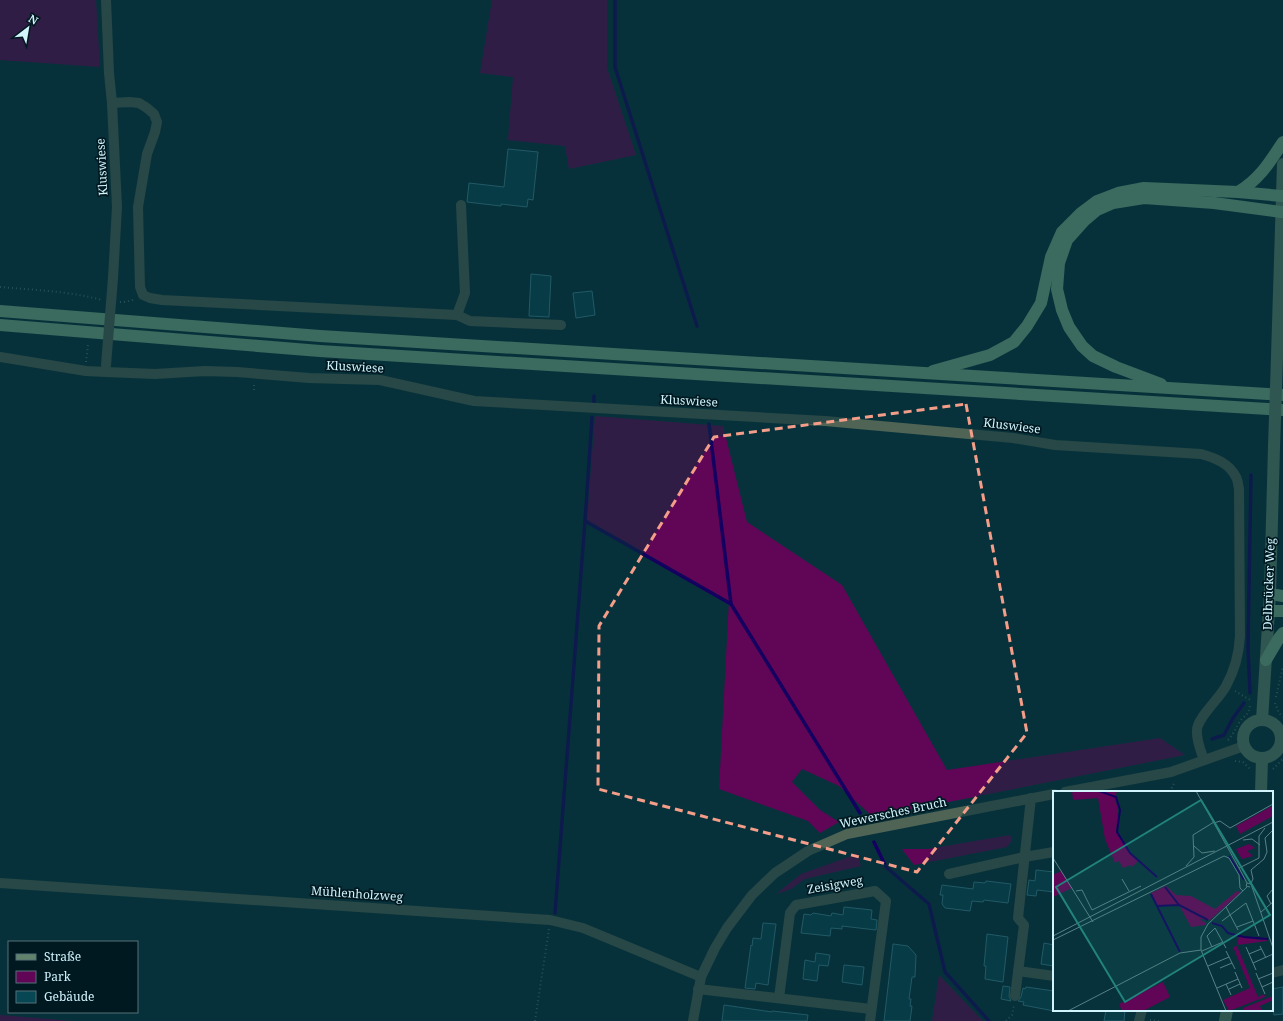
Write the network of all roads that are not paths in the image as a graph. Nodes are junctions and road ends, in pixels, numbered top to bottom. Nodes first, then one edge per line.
1 (106, 0) edge
2 (112, 103) junction
3 (1283, 142) edge
4 (1283, 164) edge
5 (1238, 192) junction
6 (1282, 204) edge
7 (461, 205) dead end
8 (0, 311) edge
9 (457, 315) junction
10 (561, 325) dead end
11 (0, 326) edge
12 (0, 357) edge
13 (106, 369) junction
14 (925, 374) junction
15 (1174, 388) junction
16 (1283, 395) edge
17 (1283, 410) edge
18 (1270, 594) junction
19 (1283, 596) edge
20 (1269, 611) junction
21 (1283, 611) edge
22 (1283, 633) edge
23 (1266, 660) junction
24 (1262, 720) junction
25 (1282, 738) edge
26 (1244, 746) junction
27 (1262, 759) junction
28 (1204, 760) junction
29 (1070, 791) edge
30 (1262, 791) edge
31 (1053, 794) edge
32 (1031, 798) junction
33 (1053, 852) edge
34 (1024, 857) junction
35 (949, 874) dead end
36 (0, 883) edge
37 (1283, 970) edge
38 (1018, 971) junction
39 (1273, 973) edge
40 (1053, 976) edge
41 (701, 977) junction
42 (698, 989) junction
43 (1015, 996) road end
44 (779, 998) junction
45 (871, 1009) junction
46 (1142, 1011) edge
47 (1228, 1011) edge
48 (694, 1021) edge
49 (870, 1021) edge
50 (1139, 1021) edge
51 (1225, 1021) edge

1 - 2 street, Kluswiese
2 - 9 street
2 - 13 street, Kluswiese, bridge
3 - 5 highway
4 - 6 street, Delbrücker Weg
5 - 6 highway
5 - 14 highway
6 - 15 highway
6 - 18 street, Delbrücker Weg, bridge
7 - 9 street
8 - 14 highway
9 - 10 street
11 - 17 highway
12 - 13 street
13 - 28 street, Kluswiese
14 - 15 highway
15 - 16 highway
18 - 19 highway
18 - 20 street, Delbrücker Weg
20 - 21 highway
20 - 23 street, Delbrücker Weg
22 - 23 highway
23 - 24 street, Delbrücker Weg
24 - 25 street
24 - 26 street
25 - 27 street
26 - 27 street
26 - 28 street
27 - 30 street
28 - 29 street
31 - 32 street, Wewersches Bruch
32 - 34 street
32 - 41 street, Wewersches Bruch
33 - 34 street
34 - 35 street
34 - 38 street
36 - 41 street, Mühlenholzweg
37 - 39 street
38 - 40 street
38 - 43 street
41 - 42 street, Wewersches Bruch
42 - 44 street
42 - 48 street, Wewersches Bruch
44 - 45 street
44 - 45 street, Zeisigweg
45 - 49 street, Zeisigweg
46 - 50 street
47 - 51 street

